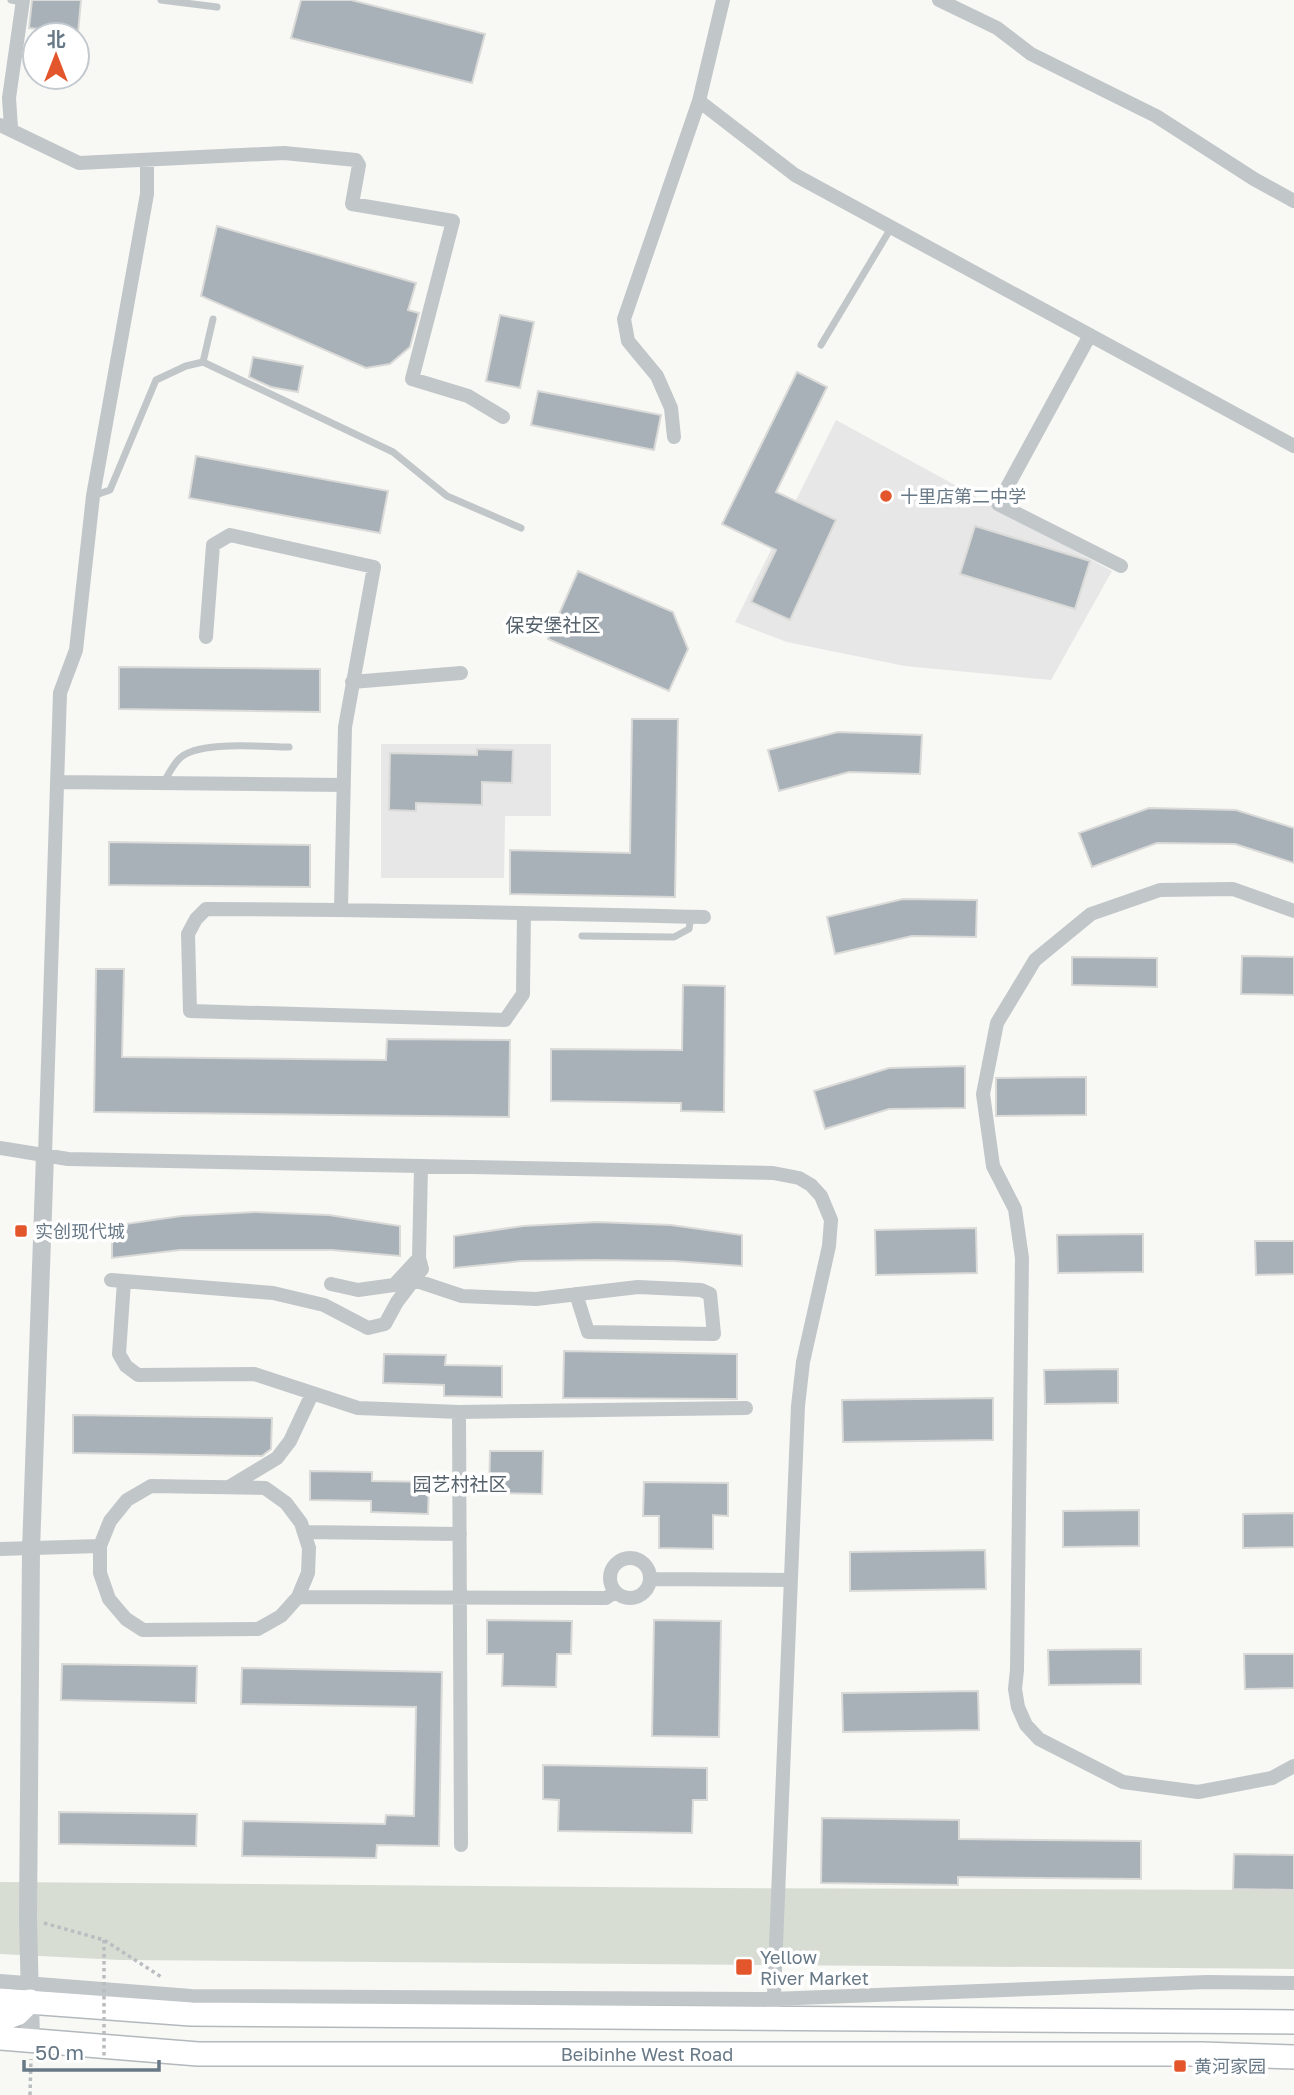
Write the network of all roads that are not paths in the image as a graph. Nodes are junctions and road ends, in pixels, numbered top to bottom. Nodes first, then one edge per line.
1 (161, 0) edge
2 (723, 0) edge
3 (939, 0) edge
4 (19, 1) edge
5 (217, 7) dead end
6 (699, 101) junction
7 (5, 126) edge
8 (148, 161) junction
9 (1294, 201) edge
10 (892, 228) junction
11 (213, 319) dead end
12 (1090, 335) junction
13 (821, 345) dead end
14 (203, 362) junction
15 (503, 416) dead end
16 (674, 437) dead end
17 (1294, 446) edge
18 (93, 496) junction
19 (522, 528) dead end
20 (1121, 566) dead end
21 (206, 637) dead end
22 (461, 673) dead end
23 (352, 682) junction
24 (289, 747) dead end
25 (57, 782) junction
26 (163, 783) junction
27 (344, 785) junction
28 (341, 909) junction
29 (1294, 911) edge
30 (524, 913) junction
31 (698, 917) joint
32 (582, 936) dead end
33 (0, 1148) edge
34 (45, 1155) junction
35 (421, 1167) junction
36 (419, 1258) junction
37 (414, 1280) junction
38 (331, 1284) dead end
39 (576, 1294) junction
40 (312, 1394) junction
41 (746, 1408) dead end
42 (459, 1412) junction
43 (227, 1488) junction
44 (304, 1532) junction
45 (460, 1534) junction
46 (100, 1546) junction
47 (0, 1549) edge
48 (31, 1549) junction
49 (650, 1579) junction
50 (791, 1580) junction
51 (615, 1592) junction
52 (460, 1596) junction
53 (298, 1597) junction
54 (1294, 1766) edge
55 (461, 1844) dead end
56 (0, 1981) edge
57 (1294, 1983) edge
58 (30, 1992) junction
59 (0, 2000) edge
60 (772, 2009) junction
61 (0, 2021) edge
62 (1294, 2022) edge
63 (0, 2038) edge
64 (31, 2041) junction
65 (1294, 2057) edge

1 - 5 lane
2 - 6 street
3 - 9 street
4 - 7 street
6 - 10 street
6 - 16 street
7 - 8 street
8 - 15 street
8 - 18 street
10 - 12 street
10 - 13 lane
11 - 14 lane
12 - 17 street
12 - 20 street
14 - 18 lane
14 - 19 lane
18 - 25 street
21 - 23 street
22 - 23 street
23 - 27 street
24 - 26 lane
25 - 26 street
25 - 34 street
26 - 27 street
27 - 28 street
28 - 30 street
28 - 30 street
29 - 54 street
30 - 31 street
31 - 32 lane
33 - 34 street
34 - 35 street
34 - 48 street
35 - 36 street
35 - 50 street
36 - 37 street
36 - 38 street
37 - 39 street
37 - 40 street
39 - 39 street
40 - 42 street
40 - 43 street
41 - 42 street
42 - 45 street
43 - 44 street
43 - 46 street
44 - 45 street
44 - 53 street
45 - 52 street
46 - 48 street
46 - 53 street
47 - 48 street
48 - 58 street
49 - 50 street
49 - 51 street
49 - 51 street
50 - 60 street
51 - 52 street
52 - 53 street
52 - 55 street
56 - 58 street
57 - 60 street
58 - 59 main road, Beibinhe West Road
58 - 60 street
58 - 60 main road, Beibinhe West Road
58 - 61 main road
58 - 64 street
60 - 62 main road, Beibinhe West Road
63 - 64 main road, Beibinhe West Road
64 - 65 main road, Beibinhe West Road

